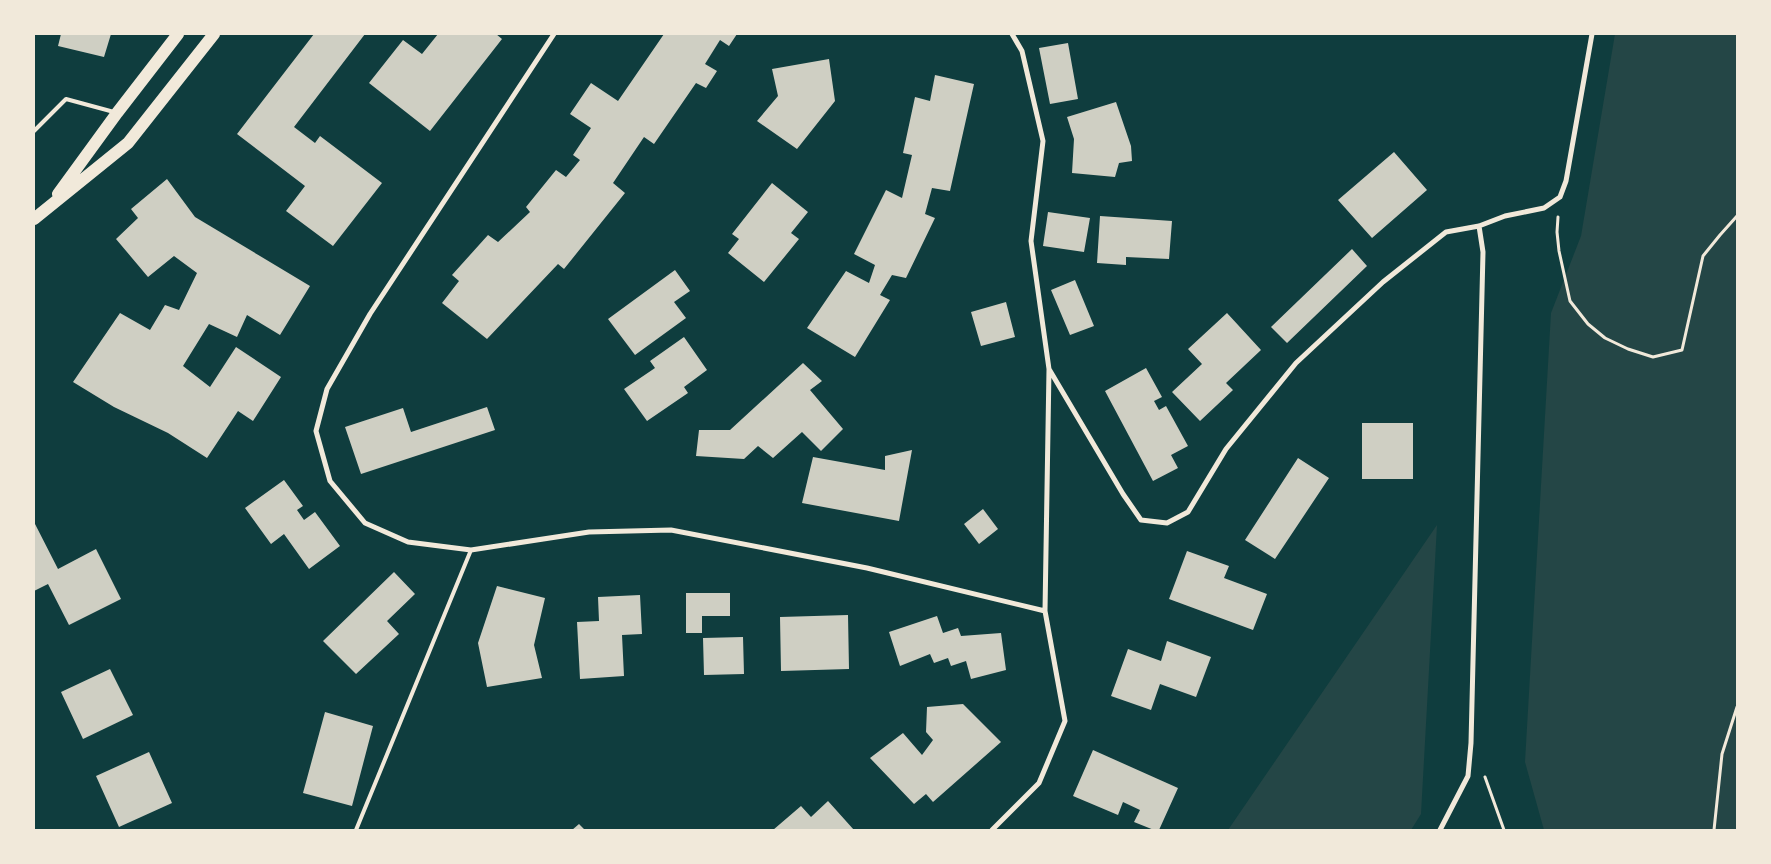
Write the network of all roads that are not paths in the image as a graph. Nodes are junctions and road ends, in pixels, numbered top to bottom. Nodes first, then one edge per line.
1 (178, 34) edge
2 (214, 34) edge
3 (554, 34) edge
4 (1012, 34) edge
5 (1592, 34) edge
6 (116, 113) junction
7 (34, 131) edge
8 (48, 208) junction
9 (34, 219) edge
10 (1479, 226) junction
11 (1050, 369) junction
12 (470, 550) junction
13 (1045, 611) junction
14 (356, 830) edge
15 (992, 830) edge
16 (1440, 830) edge

1 - 6 main road
2 - 8 main road
3 - 12 street
4 - 11 street
5 - 10 street
6 - 7 lane
6 - 8 main road
8 - 9 main road
10 - 11 street
10 - 16 street
11 - 13 street
12 - 13 street
12 - 14 lane
13 - 15 street

